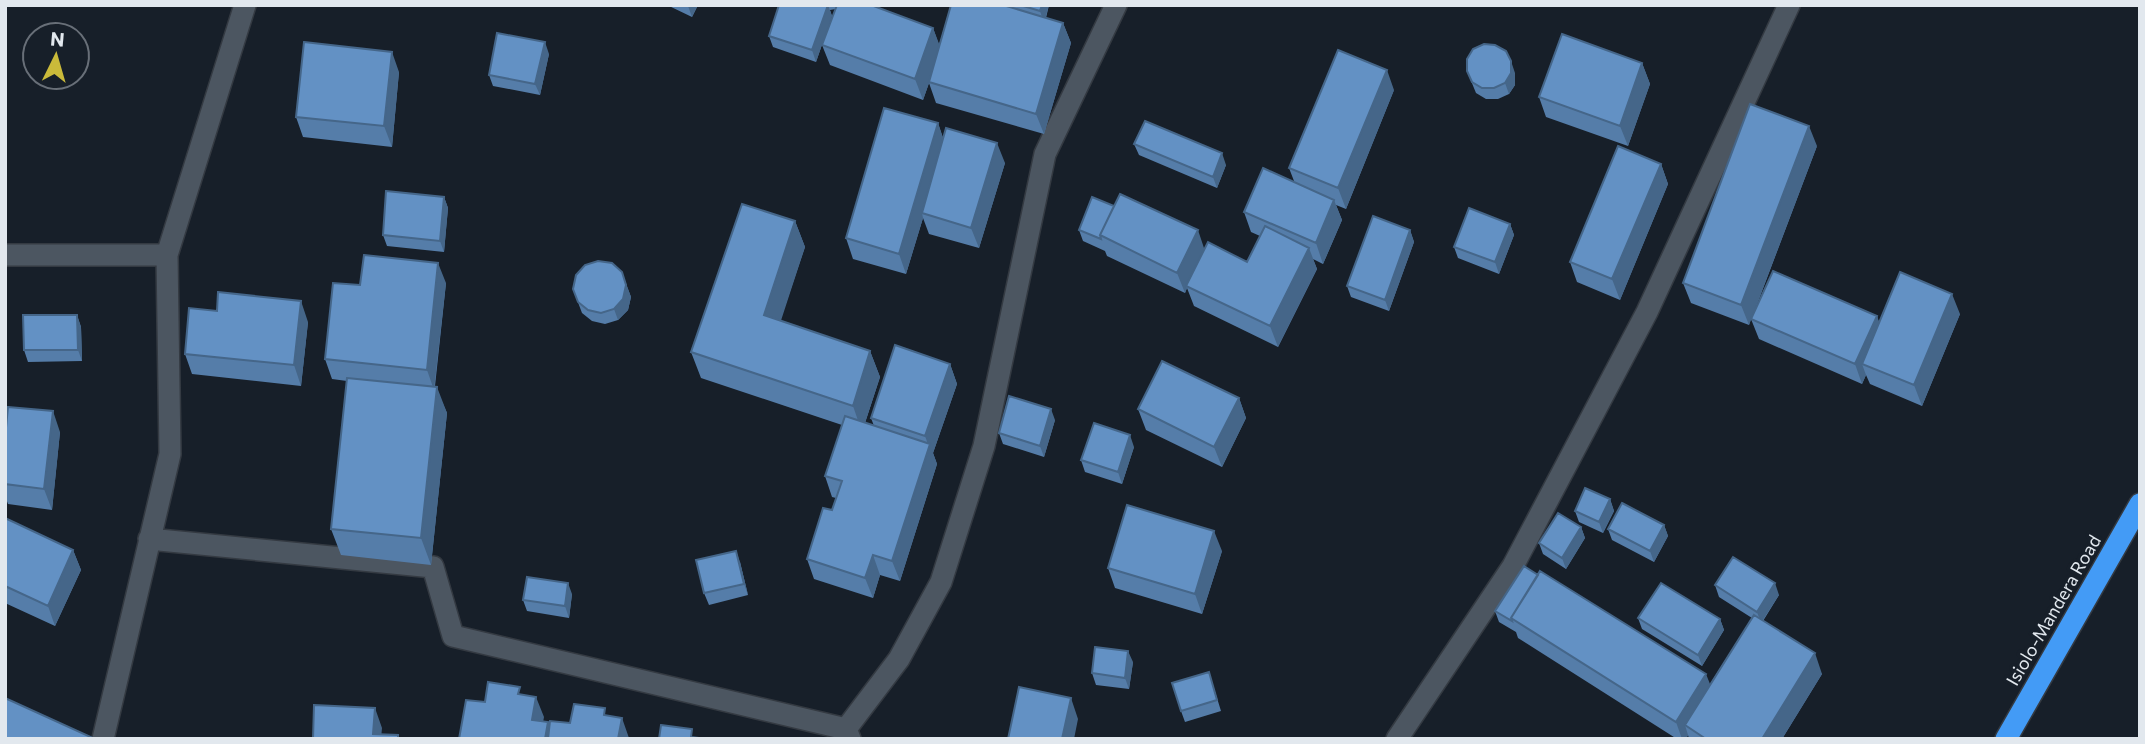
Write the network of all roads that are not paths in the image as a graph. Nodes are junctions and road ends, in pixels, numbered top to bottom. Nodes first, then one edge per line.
1 (245, 5) edge
2 (1116, 5) edge
3 (1788, 5) edge
4 (167, 255) junction
5 (5, 256) edge
6 (2140, 504) edge
7 (149, 539) junction
8 (848, 734) edge
9 (103, 739) edge
10 (1397, 739) edge
11 (2006, 739) edge

1 - 4 street
2 - 8 street
3 - 10 street
4 - 5 street
4 - 7 street
6 - 11 highway, Isiolo-Mandera Road
7 - 8 street
7 - 9 street

